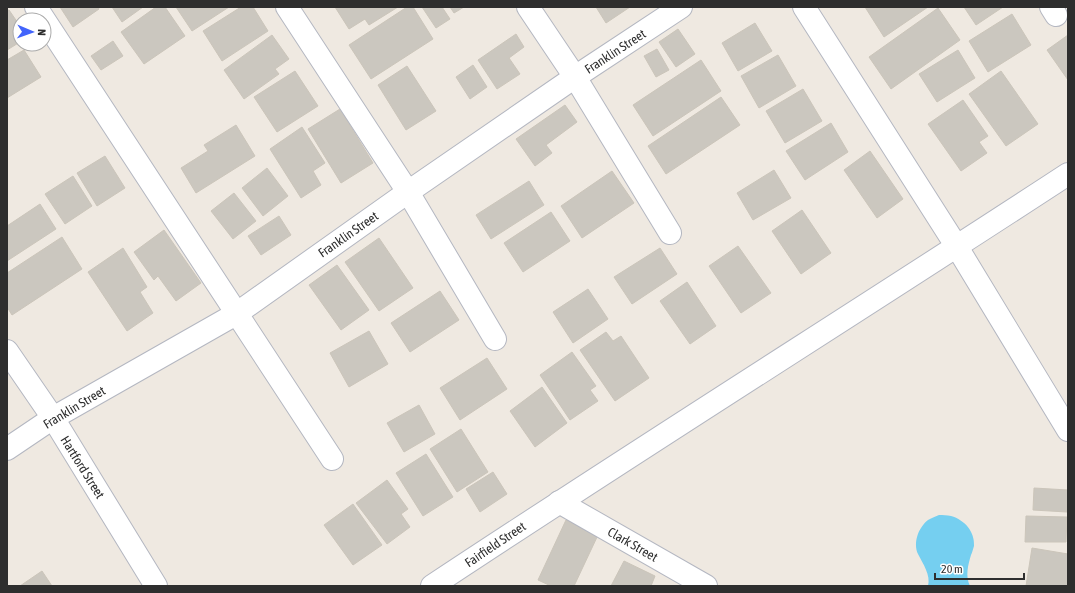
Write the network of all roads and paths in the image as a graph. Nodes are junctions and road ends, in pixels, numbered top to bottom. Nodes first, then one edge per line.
1 (36, 7) edge
2 (287, 7) edge
3 (528, 7) edge
4 (681, 7) edge
5 (804, 7) edge
6 (574, 78) junction
7 (1068, 174) edge
8 (408, 192) junction
9 (670, 233) dead end
10 (957, 246) junction
11 (236, 314) junction
12 (495, 339) dead end
13 (7, 351) edge
14 (53, 418) junction
15 (1067, 426) edge
16 (7, 449) edge
17 (332, 459) dead end
18 (559, 502) junction
19 (156, 586) edge
20 (432, 586) edge
21 (706, 586) edge

1 - 11 street
2 - 8 street
3 - 6 street
4 - 6 street, Franklin Street
5 - 10 street
6 - 8 street, Franklin Street
6 - 9 street
7 - 10 street, Fairfield Street
8 - 11 street, Franklin Street
8 - 12 street
10 - 15 street
10 - 18 street, Fairfield Street
11 - 14 street, Franklin Street
11 - 17 street
13 - 14 street, Hartford Street
14 - 16 street, Franklin Street
14 - 19 street, Hartford Street
18 - 20 street, Fairfield Street
18 - 21 street, Clark Street

